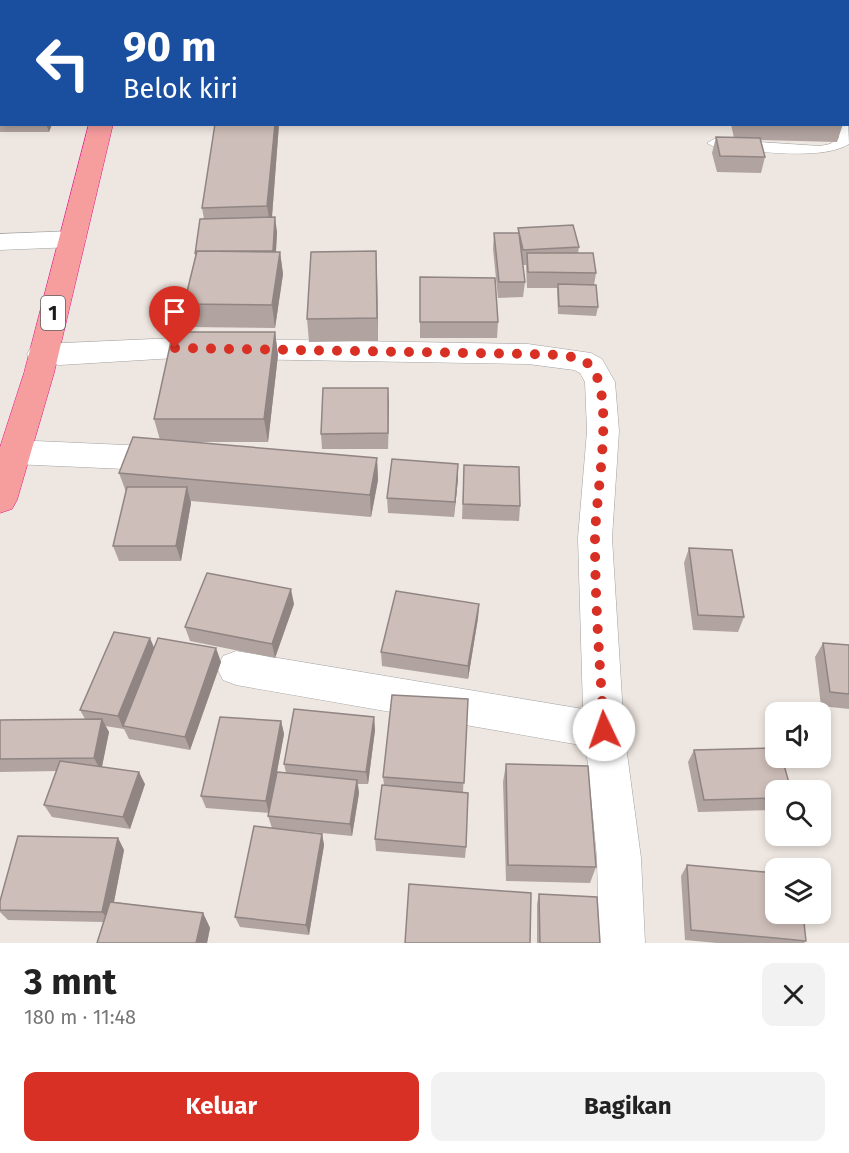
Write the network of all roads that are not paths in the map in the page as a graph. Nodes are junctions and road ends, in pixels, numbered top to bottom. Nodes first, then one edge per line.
1 (101, 126) edge
2 (845, 126) edge
3 (714, 143) edge
4 (73, 239) junction
5 (0, 242) edge
6 (42, 354) junction
7 (13, 452) junction
8 (199, 460) edge
9 (0, 500) edge
10 (236, 668) dead end
11 (604, 730) junction
12 (622, 943) edge

1 - 4 highway, 1
2 - 3 lane
4 - 5 street
4 - 6 highway, 1
6 - 7 highway, 1
6 - 11 street
7 - 8 street
7 - 9 highway, 1
10 - 11 street
11 - 12 street

